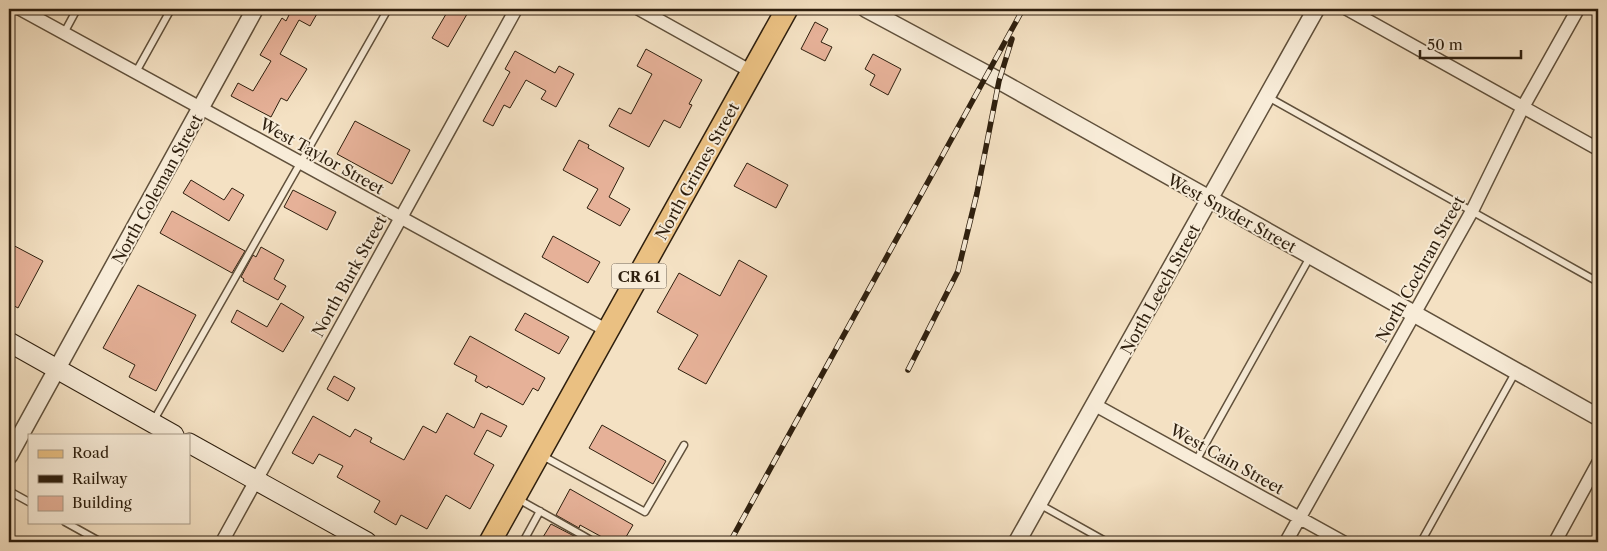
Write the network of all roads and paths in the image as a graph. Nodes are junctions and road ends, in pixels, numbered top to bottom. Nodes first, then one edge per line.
1 (20, 9) edge
2 (77, 9) edge
3 (171, 9) edge
4 (256, 9) edge
5 (388, 9) edge
6 (516, 9) edge
7 (639, 9) edge
8 (787, 9) edge
9 (866, 9) edge
10 (1316, 9) edge
11 (1347, 9) edge
12 (1578, 9) edge
13 (1592, 9) edge
14 (1598, 12) edge
15 (64, 33) junction
16 (136, 72) junction
17 (752, 72) junction
18 (1267, 97) junction
19 (1523, 107) junction
20 (201, 108) junction
21 (1598, 148) edge
22 (300, 162) junction
23 (1209, 200) junction
24 (1472, 211) junction
25 (400, 217) junction
26 (1310, 256) junction
27 (1598, 282) edge
28 (1414, 315) junction
29 (608, 331) junction
30 (9, 342) edge
31 (56, 369) junction
32 (1516, 372) junction
33 (1095, 405) junction
34 (1598, 417) edge
35 (152, 423) junction
36 (172, 434) edge
37 (190, 444) edge
38 (684, 446) dead end
39 (539, 454) junction
40 (9, 456) edge
41 (1196, 461) junction
42 (1598, 463) edge
43 (256, 480) junction
44 (9, 491) edge
45 (515, 498) junction
46 (28, 501) edge
47 (1039, 504) junction
48 (540, 511) junction
49 (1300, 518) junction
50 (68, 524) edge
51 (582, 535) junction
52 (91, 540) edge
53 (101, 542) edge
54 (222, 542) edge
55 (367, 542) edge
56 (490, 542) edge
57 (523, 542) edge
58 (578, 542) edge
59 (594, 542) edge
60 (1018, 542) edge
61 (1107, 542) edge
62 (1286, 542) edge
63 (1344, 542) edge
64 (1421, 542) edge
65 (1555, 542) edge

1 - 15 street, West Taylor Street
2 - 15 lane
3 - 16 lane
4 - 20 street, North Coleman Street
5 - 22 lane
6 - 25 street, North Burk Street
7 - 17 street
8 - 17 main road, North Grimes Street / CR 61
9 - 23 street, West Snyder Street
10 - 18 street, North Leech Street
11 - 19 street
12 - 19 street, North Cochran Street
13 - 14 lane
15 - 16 street, West Taylor Street
16 - 20 street, West Taylor Street
17 - 29 main road, North Grimes Street / CR 61
18 - 23 street, North Leech Street
18 - 24 lane
19 - 21 street
19 - 24 street, North Cochran Street
20 - 22 street, West Taylor Street
20 - 31 street, North Coleman Street
22 - 25 street, West Taylor Street
22 - 35 lane
23 - 26 street, West Snyder Street
23 - 33 street, North Leech Street
24 - 27 lane
24 - 28 street, North Cochran Street
25 - 29 street, West Taylor Street
25 - 43 street, North Burk Street
26 - 28 street, West Snyder Street
26 - 41 lane
28 - 32 street, West Snyder Street
28 - 49 street, North Cochran Street
29 - 39 main road, North Grimes Street / CR 61
30 - 31 main road
31 - 35 main road
31 - 40 street, North Coleman Street
32 - 34 street, West Snyder Street
32 - 64 lane
33 - 41 street, West Cain Street
33 - 47 street, North Leech Street
35 - 36 main road
37 - 43 main road
38 - 39 lane
39 - 45 main road, North Grimes Street / CR 61
41 - 49 street, West Cain Street
42 - 65 street
43 - 54 street, North Burk Street
43 - 55 main road
44 - 46 lane
45 - 48 lane
45 - 56 main road, North Grimes Street / CR 61
47 - 60 street, North Leech Street
47 - 61 lane
48 - 51 lane
48 - 57 lane
49 - 62 street, North Cochran Street
49 - 63 street, West Cain Street
50 - 52 lane
51 - 58 lane
51 - 59 lane
52 - 53 lane

